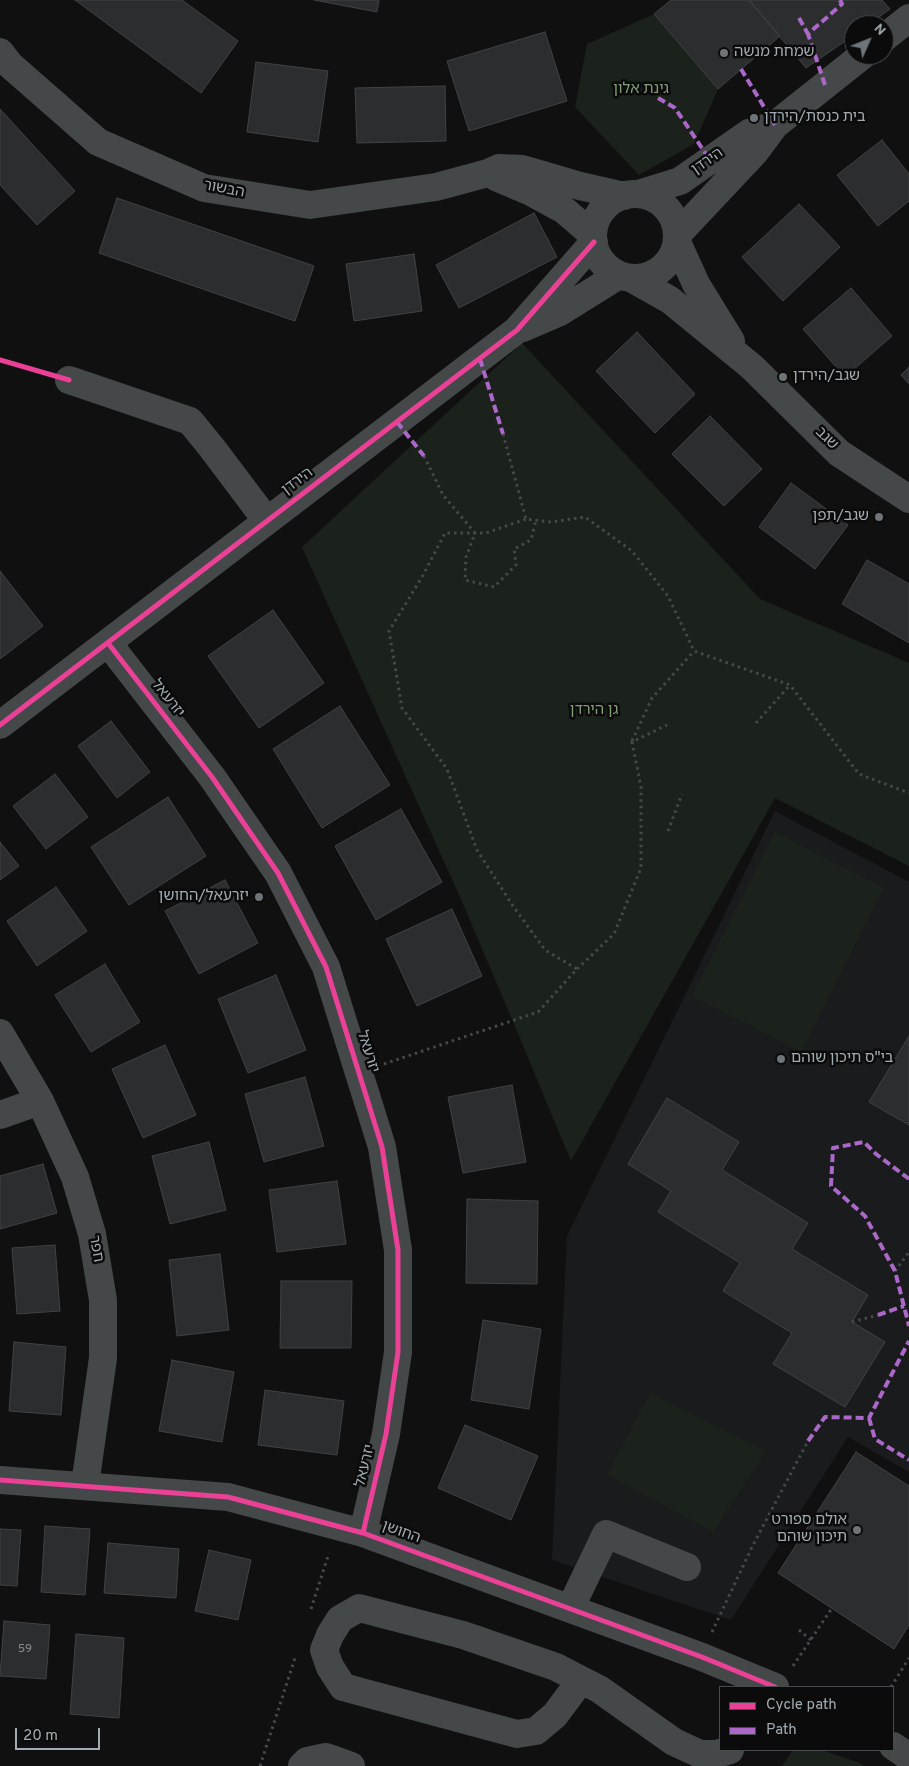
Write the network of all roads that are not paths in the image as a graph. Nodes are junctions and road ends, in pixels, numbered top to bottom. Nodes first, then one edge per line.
1 (909, 18) edge
2 (894, 30) edge
3 (0, 52) edge
4 (850, 65) edge
5 (775, 125) junction
6 (488, 174) junction
7 (631, 195) junction
8 (594, 239) junction
9 (677, 239) junction
10 (625, 277) junction
11 (518, 330) junction
12 (752, 367) junction
13 (69, 380) dead end
14 (909, 499) edge
15 (267, 521) junction
16 (108, 643) junction
17 (0, 725) edge
18 (0, 1033) edge
19 (40, 1101) junction
20 (0, 1115) edge
21 (0, 1480) edge
22 (85, 1486) junction
23 (363, 1532) junction
24 (687, 1567) dead end
25 (570, 1609) junction
26 (783, 1678) edge
27 (581, 1680) junction
28 (894, 1745) edge
29 (894, 1746) edge
30 (909, 1747) edge
31 (727, 1751) edge
32 (909, 1757) edge
33 (302, 1766) edge
34 (351, 1766) edge

1 - 2 street
3 - 6 street, הבשור
4 - 5 street, הירדן
5 - 7 street, הירדן
5 - 9 street, הירדן
6 - 7 street, הבשור
6 - 8 street
7 - 8 street
7 - 9 street
8 - 10 street
8 - 11 street, הירדן
9 - 10 street
9 - 12 street, שגב
10 - 11 street, הירדן
10 - 12 street, שגב
11 - 15 street, הירדן
12 - 14 street, שגב
13 - 15 street
15 - 16 street, הירדן
16 - 17 street, הירדן
16 - 23 street, יזרעאל
18 - 19 street, חפר
19 - 20 street
19 - 22 street, חפר
21 - 22 street, החושן
22 - 23 street, החושן
23 - 25 street, החושן
24 - 25 street
25 - 26 street, החושן
27 - 27 street
27 - 31 street
28 - 30 street
29 - 32 street
33 - 34 street

